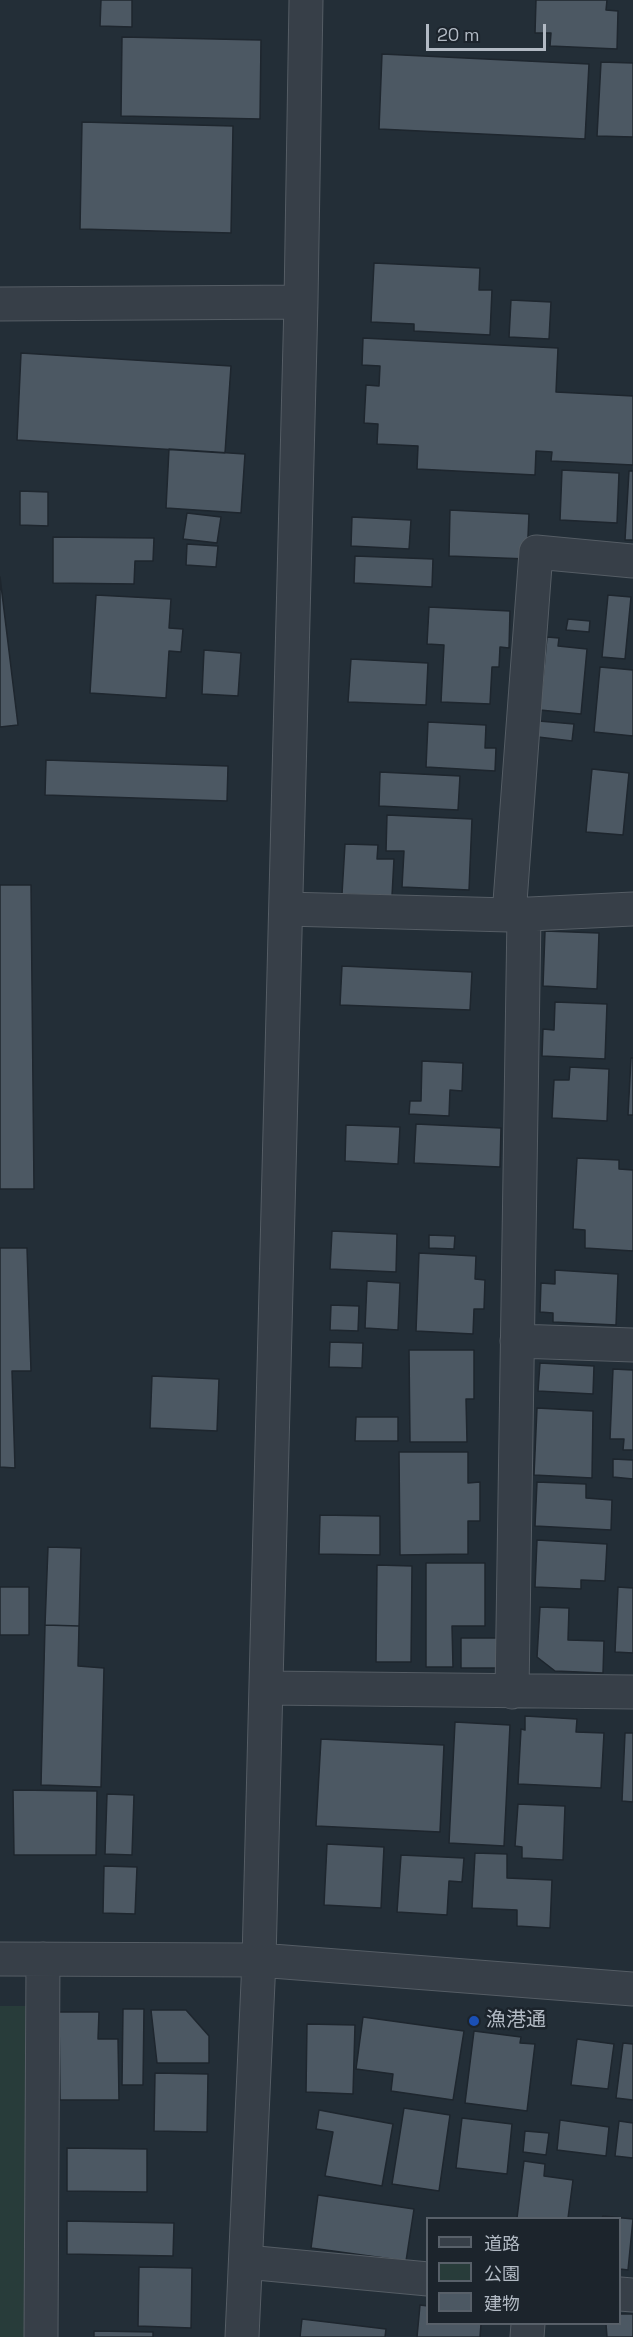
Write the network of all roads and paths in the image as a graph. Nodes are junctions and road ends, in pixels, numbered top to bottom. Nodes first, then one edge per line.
1 (306, 0) edge
2 (301, 302) junction
3 (0, 304) edge
4 (633, 561) edge
5 (286, 909) junction
6 (633, 909) edge
7 (516, 915) junction
8 (518, 1341) junction
9 (633, 1345) edge
10 (266, 1688) junction
11 (512, 1692) junction
12 (633, 1692) edge
13 (0, 1959) edge
14 (43, 1959) junction
15 (259, 1960) junction
16 (633, 1989) edge
17 (246, 2262) junction
18 (426, 2279) edge
19 (41, 2337) edge
20 (242, 2337) edge

1 - 2 street
2 - 3 street
2 - 5 street
4 - 7 street
5 - 7 street
5 - 10 street
6 - 7 street
7 - 8 street
8 - 9 street
8 - 11 street
10 - 11 street
10 - 15 street
11 - 12 street
13 - 14 street
14 - 15 street
14 - 19 street
15 - 16 street
15 - 17 street
17 - 18 street
17 - 20 street

